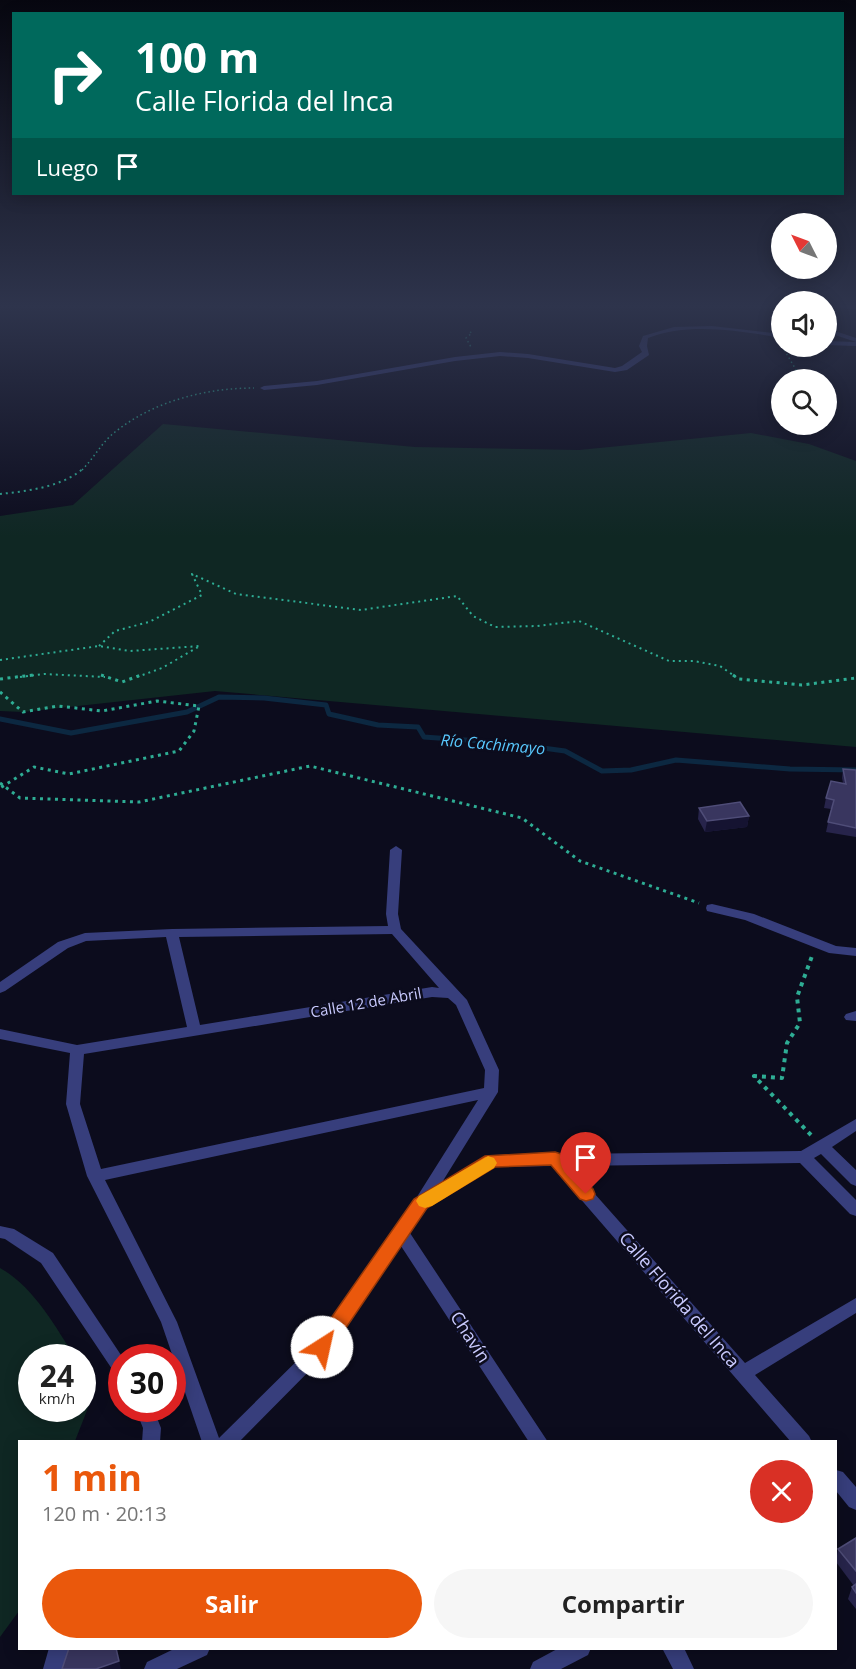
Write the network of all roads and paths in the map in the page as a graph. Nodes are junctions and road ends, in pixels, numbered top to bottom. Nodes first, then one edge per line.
1 (324, 382) edge
2 (264, 388) joint
3 (0, 494) edge
4 (99, 646) junction
5 (0, 660) edge
6 (856, 678) edge
7 (0, 679) edge
8 (0, 692) edge
9 (1, 785) edge
10 (396, 850) dead end
11 (712, 908) joint
12 (395, 930) junction
13 (172, 933) junction
14 (817, 944) junction
15 (856, 952) edge
16 (0, 988) edge
17 (452, 994) junction
18 (195, 1032) junction
19 (1, 1033) edge
20 (77, 1050) junction
21 (491, 1092) junction
22 (856, 1124) edge
23 (820, 1145) junction
24 (804, 1156) junction
25 (555, 1159) junction
26 (95, 1176) junction
27 (856, 1180) edge
28 (421, 1204) junction
29 (856, 1210) edge
30 (0, 1233) edge
31 (401, 1233) junction
32 (856, 1305) edge
33 (108, 1349) edge
34 (742, 1373) junction
35 (150, 1422) edge
36 (151, 1440) edge
37 (210, 1440) edge
38 (228, 1440) edge
39 (538, 1440) edge
40 (801, 1440) edge
41 (837, 1479) edge
42 (856, 1501) edge
43 (58, 1650) edge
44 (196, 1650) edge
45 (577, 1650) edge
46 (673, 1650) edge
47 (53, 1669) edge
48 (154, 1669) edge
49 (540, 1669) edge
50 (684, 1669) edge

1 - 2 street
2 - 3 path
4 - 5 path
4 - 6 path
4 - 7 path
8 - 9 path
9 - 11 path
10 - 12 street
11 - 14 street
12 - 13 street
12 - 17 street
13 - 16 street
13 - 18 street
14 - 15 street
14 - 23 path
17 - 18 street, Calle 12 de Abril
17 - 21 street
18 - 20 street, Calle 12 de Abril
19 - 20 street
20 - 26 street
21 - 26 street
21 - 28 street
22 - 23 street
23 - 24 street
23 - 27 street
24 - 25 street
24 - 29 street
25 - 28 street
25 - 34 street, Calle Florida del Inca
26 - 37 street
28 - 31 street
30 - 33 street
31 - 38 street
31 - 39 street, Chavín
32 - 34 street
34 - 40 street, Calle Florida del Inca
35 - 36 street
41 - 42 street
43 - 47 street
44 - 48 street
45 - 49 street
46 - 50 street

